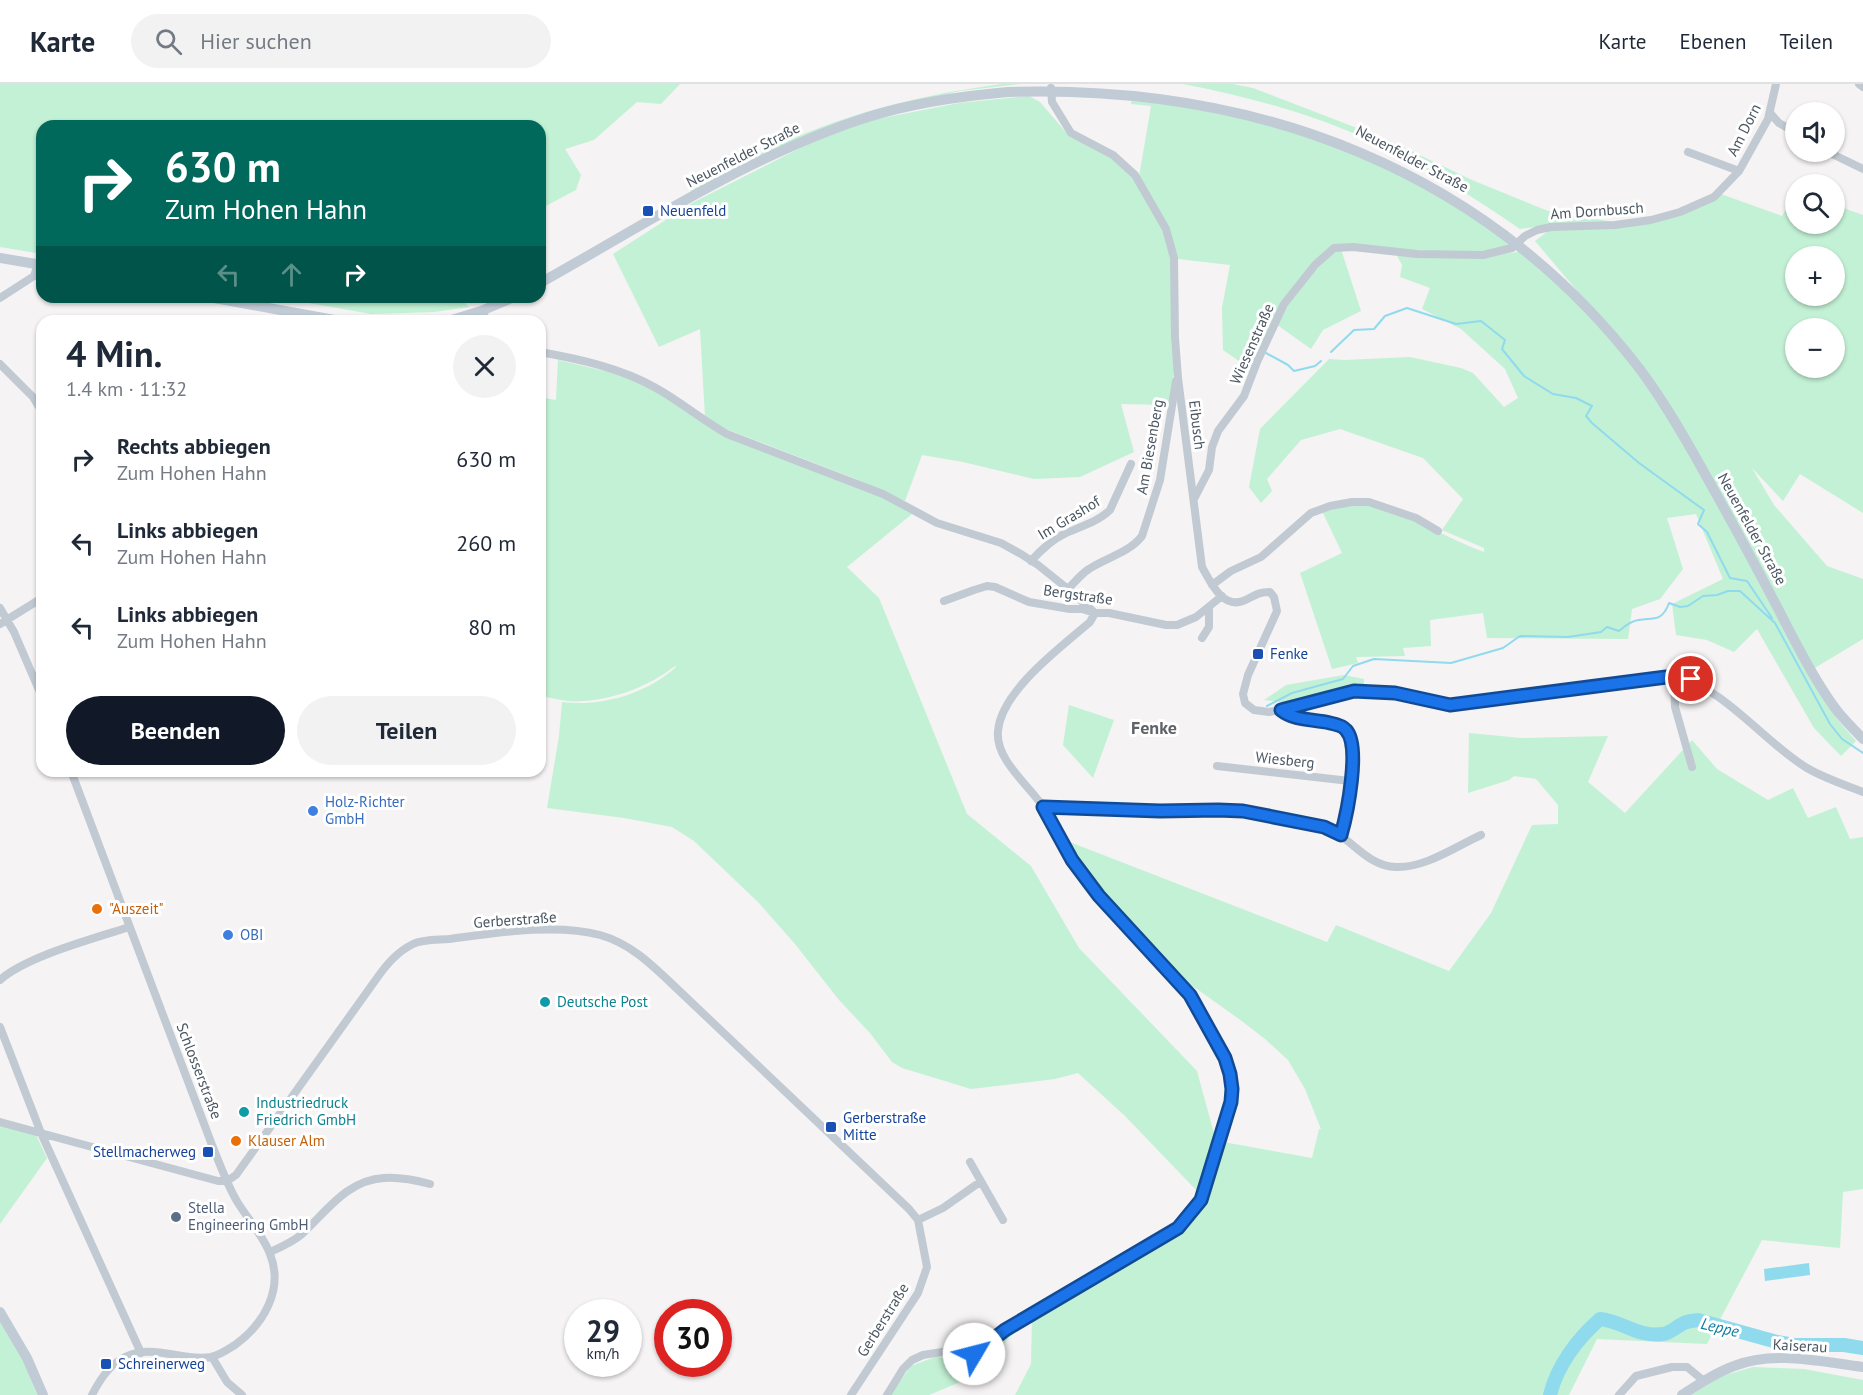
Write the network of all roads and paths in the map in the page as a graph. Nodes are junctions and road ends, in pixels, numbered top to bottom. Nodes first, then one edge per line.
1 (1776, 84) edge
2 (1859, 84) edge
3 (1863, 87) edge
4 (1051, 88) junction
5 (1770, 113) junction
6 (1785, 127) edge
7 (1688, 152) dead end
8 (1845, 160) edge
9 (1863, 169) edge
10 (1739, 171) junction
11 (1518, 244) junction
12 (0, 258) edge
13 (36, 264) edge
14 (36, 272) edge
15 (546, 280) edge
16 (0, 298) edge
17 (242, 303) edge
18 (499, 303) edge
19 (480, 311) junction
20 (307, 315) edge
21 (467, 315) edge
22 (483, 315) edge
23 (546, 354) edge
24 (0, 364) edge
25 (1178, 378) junction
26 (36, 402) edge
27 (1131, 464) dead end
28 (1194, 500) junction
29 (1438, 531) dead end
30 (1031, 561) junction
31 (1212, 585) junction
32 (1068, 589) junction
33 (1222, 596) junction
34 (36, 602) edge
35 (944, 602) dead end
36 (0, 608) edge
37 (1209, 608) junction
38 (1095, 613) junction
39 (4, 622) edge
40 (1202, 638) dead end
41 (1674, 676) junction
42 (36, 685) edge
43 (1281, 710) junction
44 (1863, 739) edge
45 (1217, 766) dead end
46 (1692, 767) dead end
47 (73, 777) edge
48 (1350, 781) junction
49 (1863, 792) edge
50 (1043, 807) junction
51 (1341, 835) junction
52 (1480, 835) dead end
53 (129, 927) junction
54 (0, 980) edge
55 (0, 1027) edge
56 (0, 1122) edge
57 (41, 1133) junction
58 (970, 1162) dead end
59 (227, 1180) junction
60 (980, 1182) junction
61 (430, 1184) dead end
62 (918, 1220) junction
63 (1003, 1220) dead end
64 (270, 1252) junction
65 (0, 1312) edge
66 (141, 1353) junction
67 (212, 1357) junction
68 (1863, 1367) edge
69 (1704, 1381) junction
70 (43, 1395) edge
71 (92, 1395) edge
72 (242, 1395) edge
73 (851, 1395) edge
74 (887, 1395) edge
75 (1619, 1395) edge
76 (1682, 1395) edge

1 - 5 street, Am Dorn
2 - 3 street
4 - 11 main road, Neuenfelder Straße
4 - 15 main road, Neuenfelder Straße
4 - 25 street, Eibusch
5 - 6 street
5 - 10 street, Am Dorn
7 - 10 street, Am Dorn
8 - 9 street
10 - 11 street, Am Dornbusch
11 - 28 street, Wiesenstraße
11 - 44 main road, Neuenfelder Straße
12 - 13 main road
14 - 16 street
17 - 20 main road
18 - 19 main road
19 - 21 main road
19 - 22 street
23 - 30 street
24 - 26 street
25 - 28 street, Eibusch
25 - 32 street, Am Biesenberg
27 - 30 street, Im Grashof
28 - 31 street, Eibusch
29 - 31 street
30 - 32 street
31 - 33 street, Eibusch
32 - 38 street
33 - 37 street, Bergstraße
33 - 43 street
34 - 39 street
35 - 38 street, Bergstraße
36 - 39 street
37 - 38 street, Bergstraße
37 - 40 street
38 - 50 street
39 - 42 street
41 - 43 street
41 - 46 street
41 - 49 street
43 - 48 street
45 - 48 street, Wiesberg
47 - 53 street, Schlosserstraße
48 - 51 street
50 - 51 street
50 - 74 street
51 - 52 street
53 - 54 street
53 - 59 street, Schlosserstraße
55 - 57 street
56 - 57 street
57 - 59 street
57 - 66 street
58 - 60 street
59 - 62 street, Gerberstraße
59 - 64 street, Schlosserstraße
60 - 62 street
60 - 63 street
61 - 64 street
62 - 73 street, Gerberstraße
64 - 67 street, Schlosserstraße
65 - 70 main road
66 - 67 street, Schlosserstraße
66 - 71 street, Schlosserstraße
67 - 72 street
68 - 69 main road, Kaiserau
69 - 75 street
69 - 76 main road, Kaiserau

